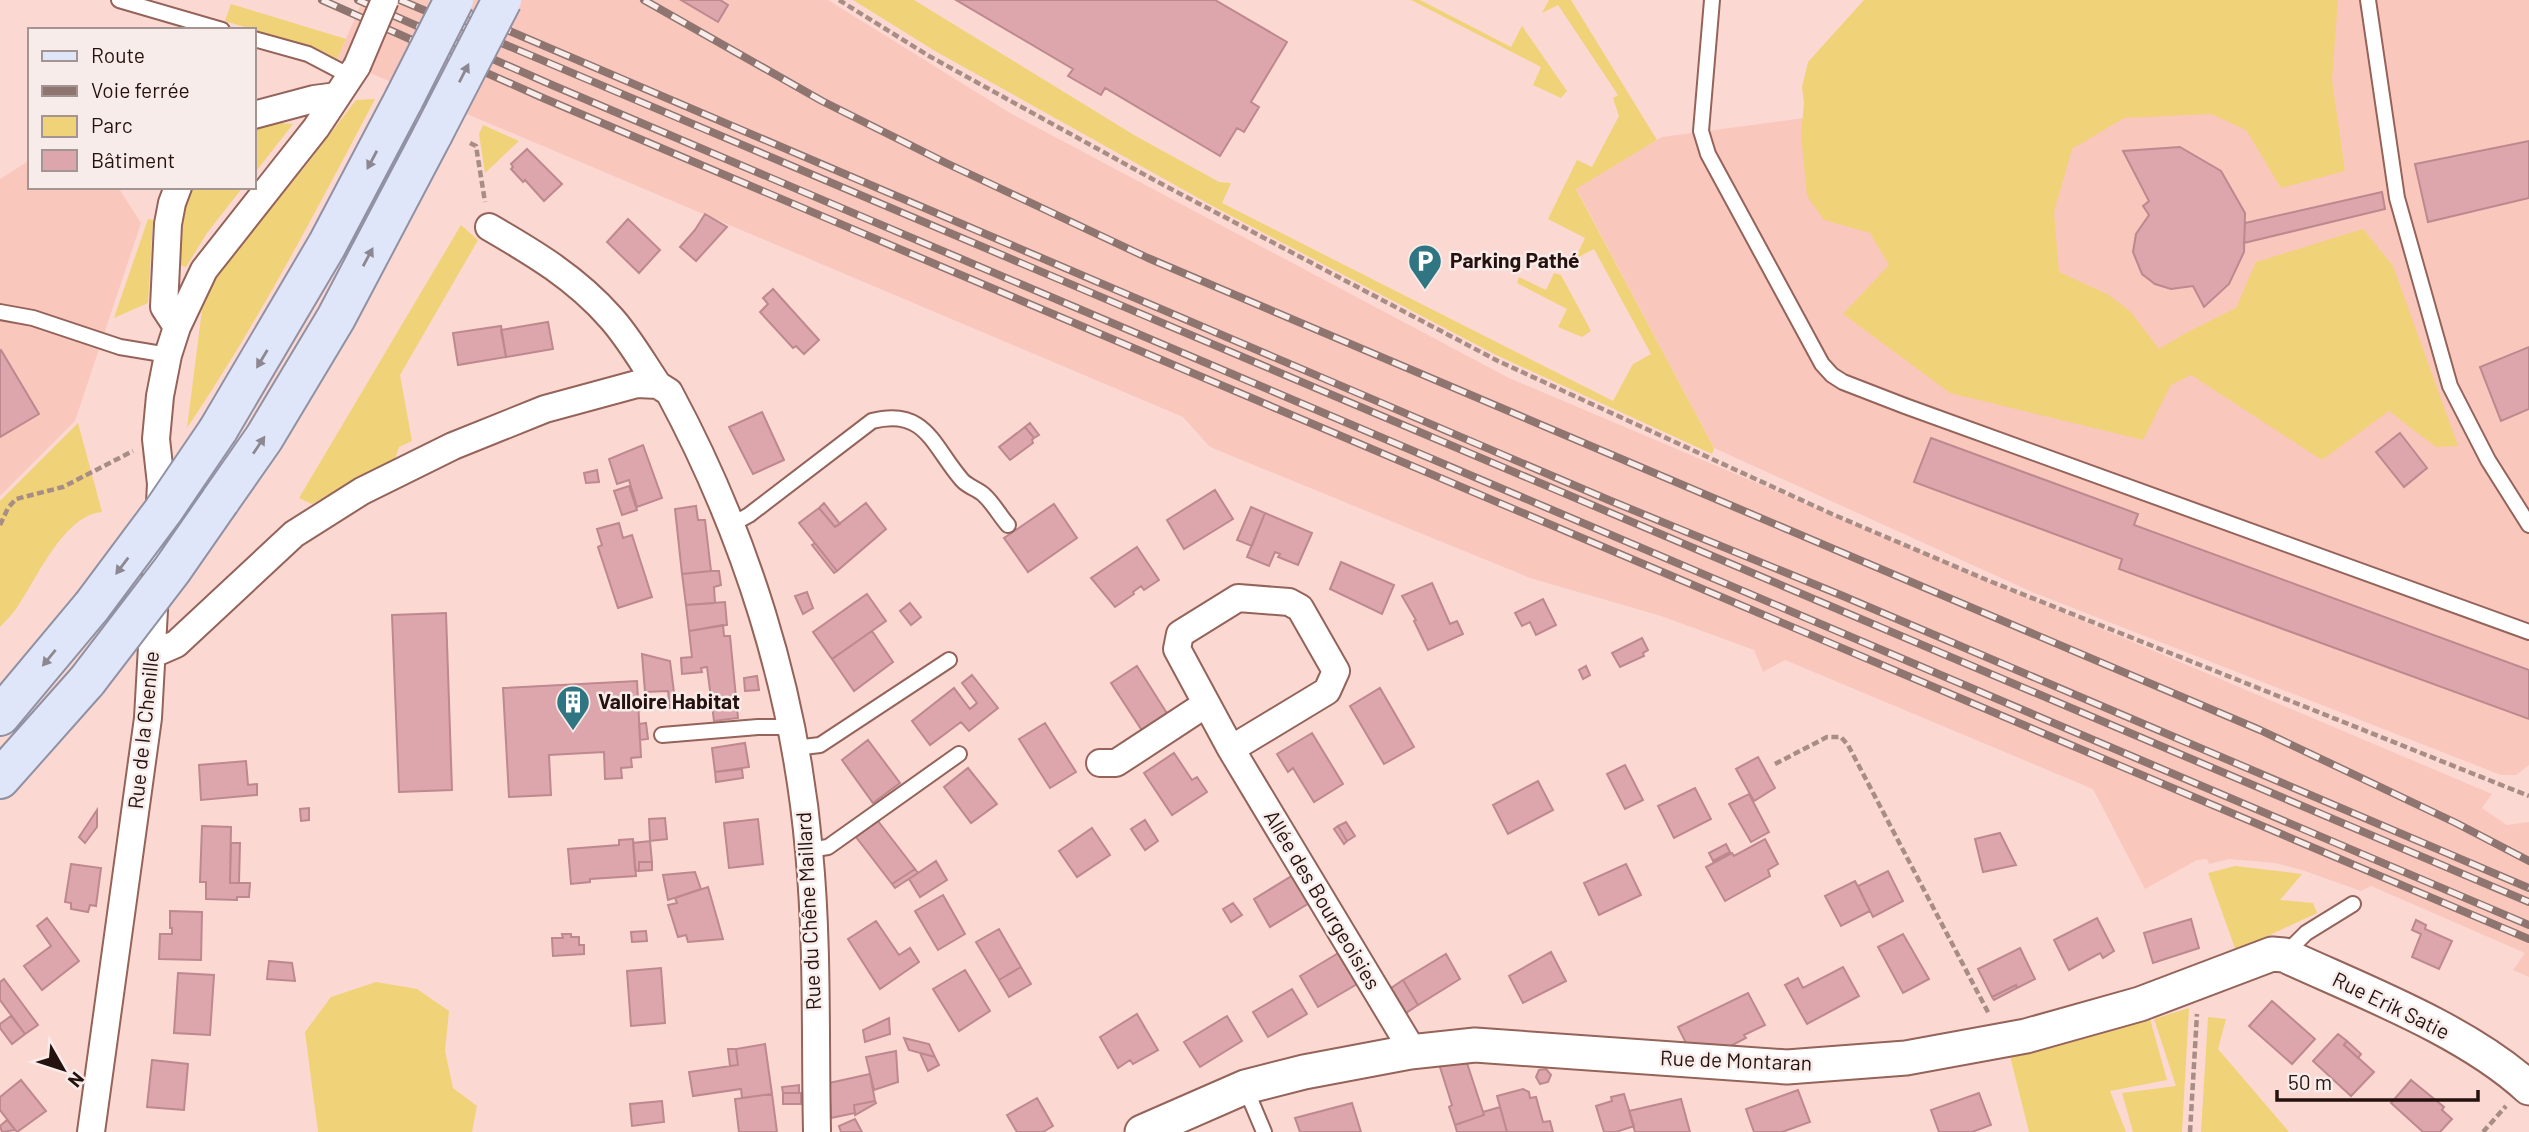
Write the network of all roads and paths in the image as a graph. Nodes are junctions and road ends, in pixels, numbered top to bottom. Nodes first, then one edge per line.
1 (119, 0) edge
2 (385, 0) edge
3 (454, 0) edge
4 (502, 0) edge
5 (839, 0) edge
6 (1712, 0) edge
7 (2368, 0) edge
8 (215, 28) edge
9 (256, 40) edge
10 (348, 79) junction
11 (256, 114) edge
12 (470, 143) dead end
13 (177, 189) edge
14 (489, 227) joint
15 (0, 312) edge
16 (177, 327) junction
17 (168, 355) junction
18 (658, 385) junction
19 (156, 439) junction
20 (0, 525) edge
21 (731, 525) junction
22 (1008, 525) dead end
23 (2529, 525) edge
24 (2529, 632) edge
25 (153, 654) junction
26 (949, 660) dead end
27 (1206, 704) junction
28 (0, 716) edge
29 (662, 735) dead end
30 (793, 738) junction
31 (1231, 749) junction
32 (959, 754) dead end
33 (1100, 763) dead end
34 (1775, 764) dead end
35 (0, 779) edge
36 (2529, 796) edge
37 (809, 850) junction
38 (2353, 904) dead end
39 (2284, 955) junction
40 (2194, 985) junction
41 (2000, 1041) junction
42 (1410, 1052) junction
43 (1245, 1087) junction
44 (2529, 1088) edge
45 (91, 1132) edge
46 (817, 1132) edge
47 (1142, 1132) edge
48 (1264, 1132) edge
49 (2190, 1132) edge

1 - 8 lane
2 - 10 street, Rue de la Chenille, bridge
3 -> 28 main road, bridge
35 -> 4 main road, bridge
5 - 36 path
6 - 24 lane
7 - 23 lane
9 - 10 lane
10 - 11 street
10 - 16 street, Rue de la Chenille
12 - 14 path
13 - 16 street
14 - 18 street, Rue du Chêne Maillard
15 - 17 lane
16 - 17 street, Rue de la Chenille
17 - 19 street, Rue de la Chenille
18 - 21 street, Rue du Chêne Maillard
18 - 25 street
19 - 20 path
19 - 25 street, Rue de la Chenille
21 - 22 lane
21 - 30 street, Rue du Chêne Maillard
25 - 45 street, Rue de la Chenille
26 - 30 lane
27 - 31 street, Allée des Bourgeoisies
27 - 31 street, Allée des Bourgeoisies
27 - 33 street
29 - 30 lane
30 - 37 street, Rue du Chêne Maillard
31 - 42 street, Allée des Bourgeoisies
32 - 37 lane
34 - 41 path
37 - 46 street, Rue du Chêne Maillard
38 - 39 lane
39 - 40 street, Rue de Montaran
39 - 44 street, Rue Erik Satie
40 - 41 street, Rue de Montaran
40 - 49 path
41 - 42 street, Rue de Montaran
42 - 43 street, Rue de Montaran
43 - 47 street, Rue de Montaran
43 - 48 lane

